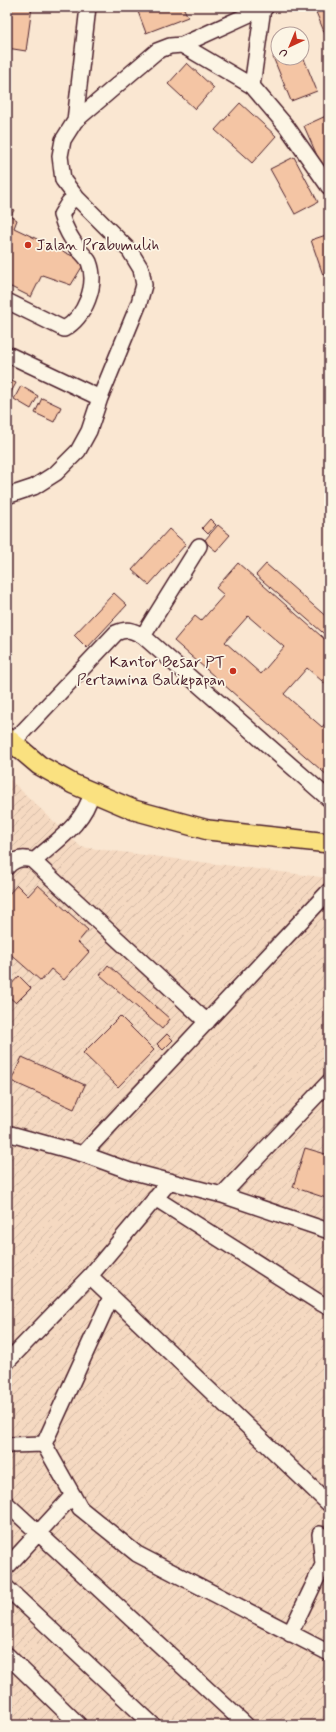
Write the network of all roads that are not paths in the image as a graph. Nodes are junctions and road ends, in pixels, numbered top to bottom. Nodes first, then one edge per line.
1 (88, 7) edge
2 (264, 8) edge
3 (182, 45) junction
4 (252, 86) junction
5 (75, 121) junction
6 (329, 187) edge
7 (77, 198) junction
8 (7, 301) edge
9 (7, 354) edge
10 (100, 398) junction
11 (7, 496) edge
12 (199, 546) dead end
13 (142, 636) junction
14 (10, 740) edge
15 (92, 792) junction
16 (329, 799) edge
17 (329, 843) edge
18 (34, 861) junction
19 (7, 867) edge
20 (329, 891) edge
21 (207, 1022) junction
22 (329, 1082) edge
23 (7, 1133) edge
24 (82, 1154) junction
25 (170, 1181) junction
26 (222, 1194) junction
27 (155, 1198) junction
28 (329, 1231) edge
29 (90, 1276) junction
30 (111, 1297) junction
31 (329, 1306) edge
32 (7, 1362) edge
33 (44, 1444) junction
34 (7, 1446) edge
35 (73, 1495) junction
36 (7, 1504) edge
37 (329, 1504) edge
38 (38, 1533) junction
39 (320, 1534) dead end
40 (7, 1567) edge
41 (7, 1588) edge
42 (290, 1634) junction
43 (329, 1653) edge
44 (7, 1655) edge
45 (79, 1725) edge
46 (153, 1725) edge
47 (246, 1725) edge

1 - 5 street
2 - 3 street
2 - 4 street
3 - 4 street
3 - 5 street
4 - 6 street
5 - 7 street
7 - 8 street
7 - 10 street
9 - 10 street
10 - 11 street
12 - 13 street
13 - 14 street
13 - 16 street
14 - 15 main road
15 - 17 main road
15 - 18 street
18 - 19 street
18 - 21 street
20 - 21 street
21 - 24 street
22 - 26 street
23 - 24 street
24 - 25 street
25 - 26 street
25 - 27 street
26 - 28 street
27 - 29 street
27 - 31 street
29 - 30 street
29 - 32 street
30 - 33 street
30 - 37 street
33 - 34 street
33 - 35 street
35 - 38 street
35 - 42 street
36 - 38 street
38 - 40 street
38 - 47 street
39 - 42 street
41 - 46 street
42 - 43 street
44 - 45 street

